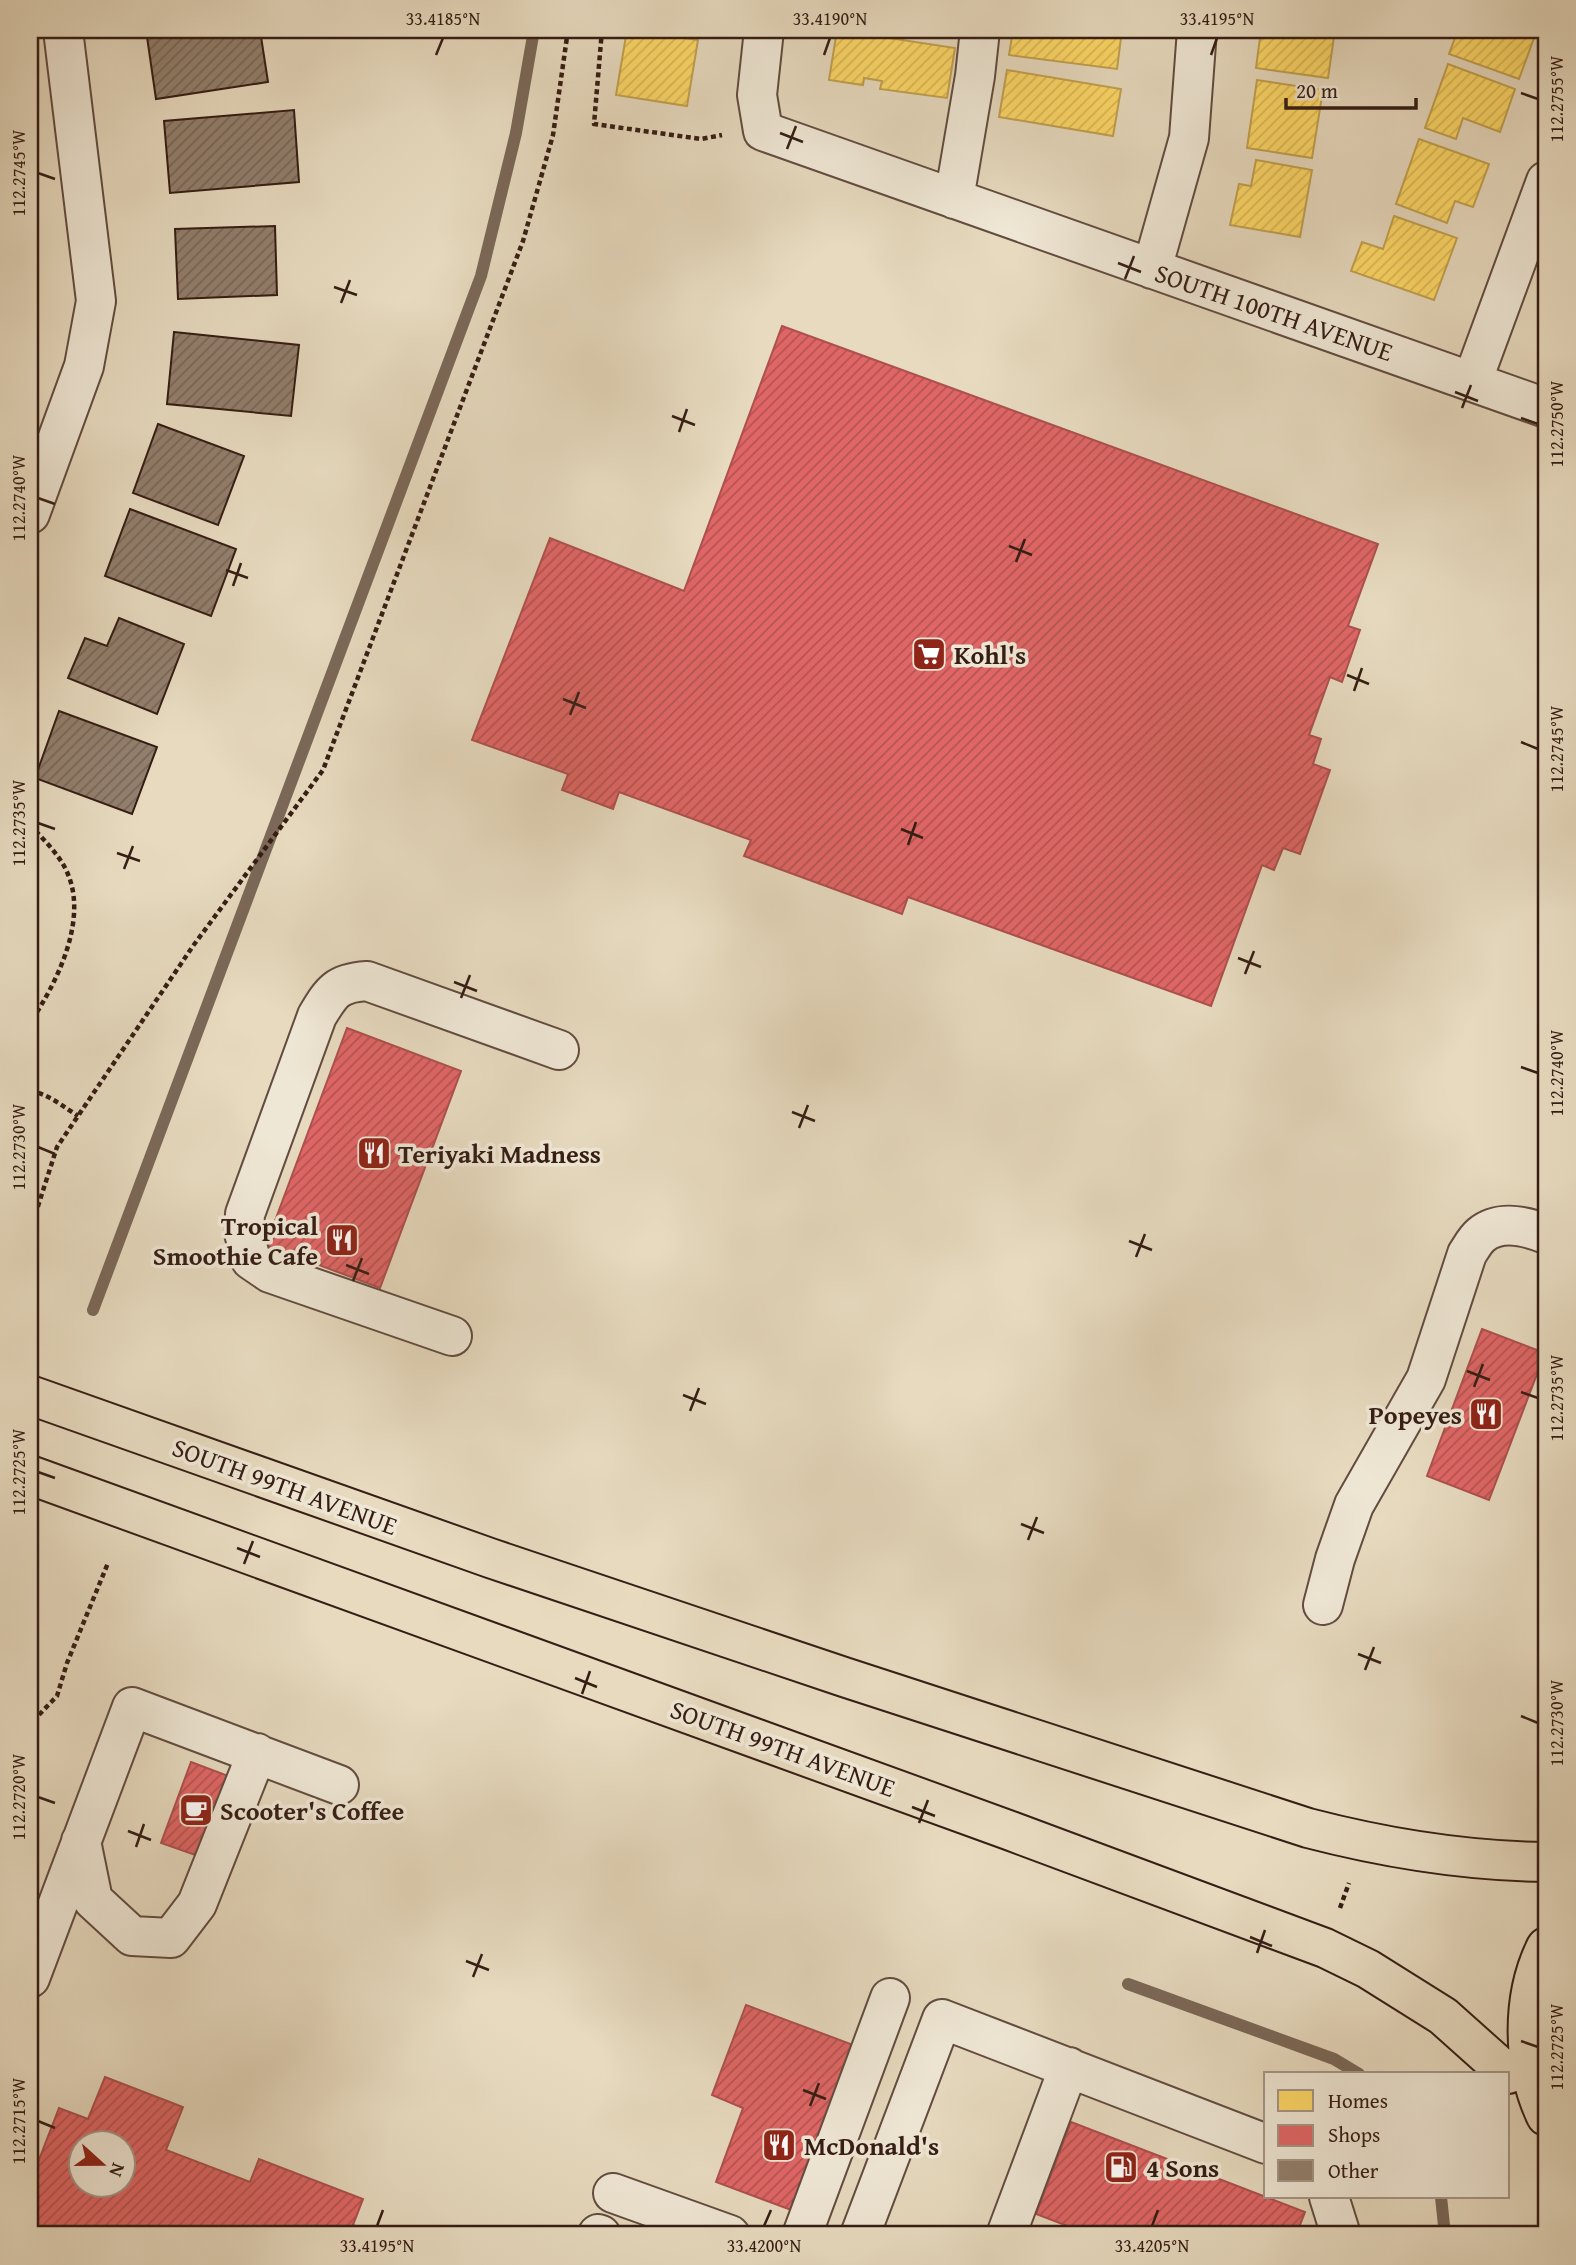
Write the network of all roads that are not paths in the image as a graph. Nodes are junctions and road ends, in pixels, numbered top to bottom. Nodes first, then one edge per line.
1 (64, 30) edge
2 (764, 30) edge
3 (980, 30) edge
4 (1198, 30) edge
5 (1546, 181) edge
6 (954, 199) junction
7 (1152, 269) junction
8 (1472, 382) junction
9 (1546, 408) edge
10 (30, 514) edge
11 (559, 1049) dead end
12 (1546, 1234) edge
13 (453, 1336) dead end
14 (30, 1395) edge
15 (30, 1475) edge
16 (1323, 1605) dead end
17 (257, 1753) junction
18 (339, 1785) dead end
19 (81, 1841) junction
20 (1546, 1862) edge
21 (1546, 1947) edge
22 (30, 1979) edge
23 (890, 1998) dead end
24 (1069, 2067) junction
25 (1506, 2072) edge
26 (1510, 2076) edge
27 (1544, 2111) edge
28 (1264, 2143) edge
29 (613, 2193) dead end
30 (1329, 2198) edge
31 (730, 2235) edge
32 (802, 2235) edge
33 (860, 2235) edge
34 (1006, 2235) edge
35 (1341, 2235) edge

1 - 10 street
2 - 6 street, SOUTH 100TH AVENUE
3 - 6 street
4 - 7 street
5 - 8 street
6 - 7 street, SOUTH 100TH AVENUE
7 - 8 street, SOUTH 100TH AVENUE
8 - 9 street, SOUTH 100TH AVENUE
11 - 13 street
12 - 16 street
14 - 20 main road, SOUTH 99TH AVENUE
15 - 25 main road, SOUTH 99TH AVENUE
17 - 18 street
17 - 19 street
17 - 19 street
19 - 22 street
21 - 27 main road
23 - 32 street
24 - 28 street
24 - 33 street
24 - 34 street
26 - 27 main road, SOUTH 99TH AVENUE
29 - 31 street
30 - 35 street

